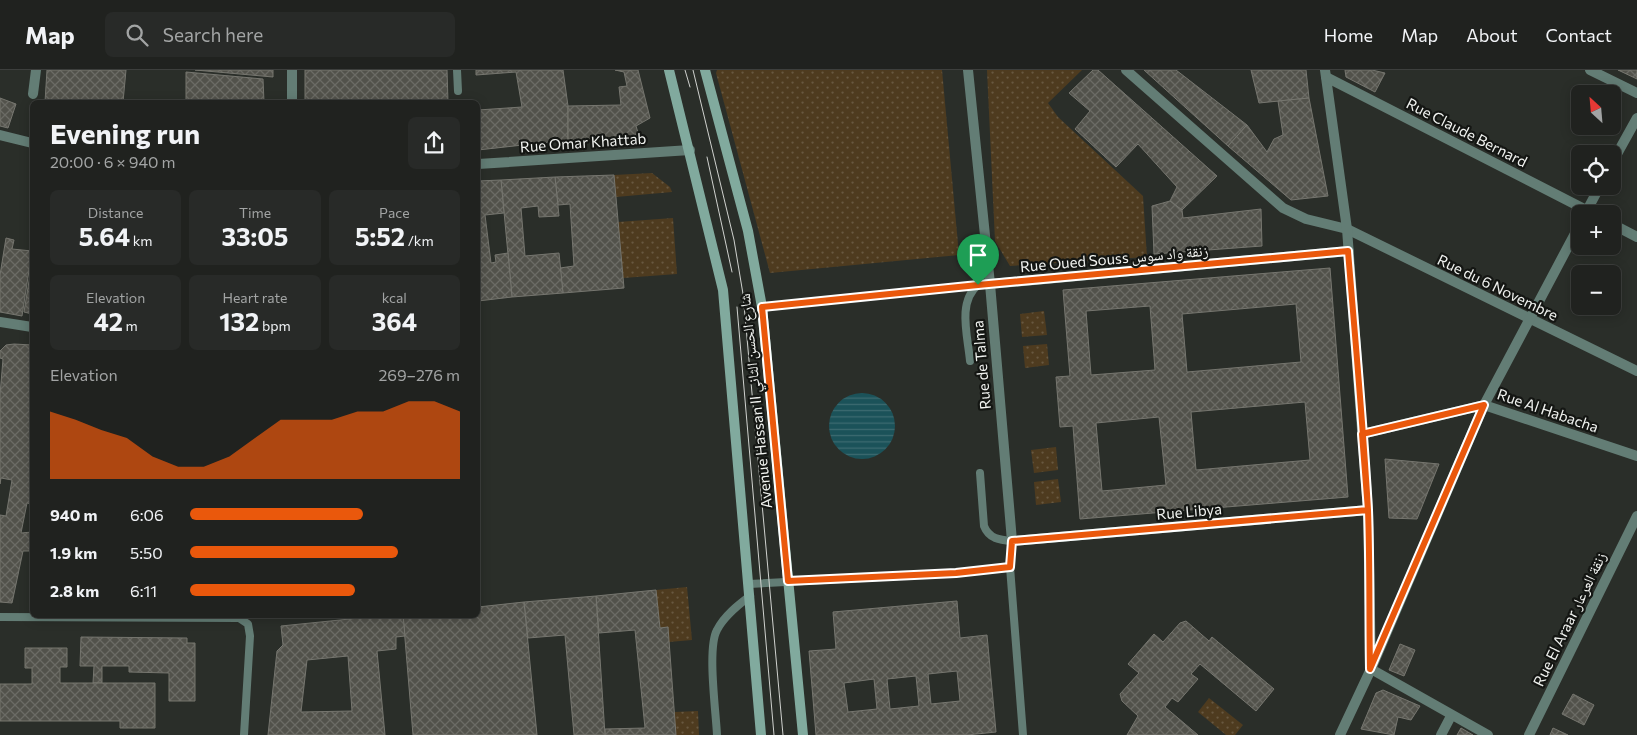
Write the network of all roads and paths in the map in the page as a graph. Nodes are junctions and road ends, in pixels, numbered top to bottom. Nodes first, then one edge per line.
1 (36, 70) edge
2 (292, 70) edge
3 (456, 70) edge
4 (669, 70) edge
5 (968, 70) edge
6 (1126, 70) edge
7 (1590, 70) edge
8 (707, 72) edge
9 (1325, 74) edge
10 (458, 91) dead end
11 (1637, 93) edge
12 (33, 94) dead end
13 (292, 100) edge
14 (1637, 118) edge
15 (0, 135) edge
16 (30, 142) edge
17 (1621, 147) edge
18 (690, 150) junction
19 (480, 164) edge
20 (1576, 205) edge
21 (1347, 229) junction
22 (1621, 229) edge
23 (1637, 237) edge
24 (1571, 242) edge
25 (1348, 251) junction
26 (990, 284) junction
27 (978, 285) junction
28 (762, 307) junction
29 (1531, 320) junction
30 (0, 322) edge
31 (30, 327) edge
32 (970, 361) dead end
33 (1637, 371) edge
34 (1484, 405) junction
35 (1362, 434) junction
36 (1637, 456) edge
37 (980, 473) dead end
38 (1368, 510) junction
39 (1637, 516) edge
40 (1012, 541) junction
41 (1010, 567) junction
42 (788, 581) junction
43 (749, 584) junction
44 (750, 596) junction
45 (0, 617) edge
46 (30, 617) edge
47 (239, 618) edge
48 (1370, 669) junction
49 (1451, 716) junction
50 (244, 735) edge
51 (717, 735) edge
52 (762, 735) edge
53 (803, 735) edge
54 (1024, 735) edge
55 (1340, 735) edge
56 (1441, 735) edge
57 (1488, 735) edge
58 (1528, 735) edge

1 - 12 street
2 - 13 street
3 - 10 lane
4 - 18 main road, Avenue Hassan II شارع الحسن الثاني
5 - 26 street, Rue de Talma
6 - 21 street, Rue du 6 Novembre
7 - 11 street
8 - 28 main road, Avenue Hassan II شارع الحسن الثاني
9 - 20 street, Rue Claude Bernard
9 - 21 street
14 - 17 street
15 - 16 street
18 - 19 street, Rue Omar Khattab
18 - 43 main road, Avenue Hassan II شارع الحسن الثاني
21 - 25 street
21 - 29 street, Rue du 6 Novembre
22 - 23 street
24 - 29 street
25 - 26 street, Rue Oued Souss زنقة واد سوس
25 - 35 street
26 - 27 lane, Rue Oued Souss زنقة واد سوس
26 - 40 street, Rue de Talma
27 - 28 lane, Rue Oued Souss زنقة واد سوس
27 - 32 lane
28 - 42 main road, Avenue Hassan II شارع الحسن الثاني
29 - 33 street, Rue du 6 Novembre
29 - 34 street
30 - 31 street
34 - 35 street, Rue Al Habacha
34 - 36 street, Rue Al Habacha
34 - 48 street
35 - 38 street
37 - 40 lane
38 - 40 street, Rue Libya
38 - 48 street
39 - 58 street, Rue El Araar زنقة العرعار
40 - 41 lane, Rue de Talma
41 - 42 lane
41 - 54 lane, Rue de Talma
42 - 43 lane
42 - 53 main road, Avenue Hassan II شارع الحسن الثاني
43 - 44 main road, Avenue Hassan II شارع الحسن الثاني
44 - 51 lane
44 - 52 main road, Avenue Hassan II شارع الحسن الثاني
45 - 46 lane
47 - 50 lane
48 - 49 street
48 - 55 street
49 - 56 street
49 - 57 street

